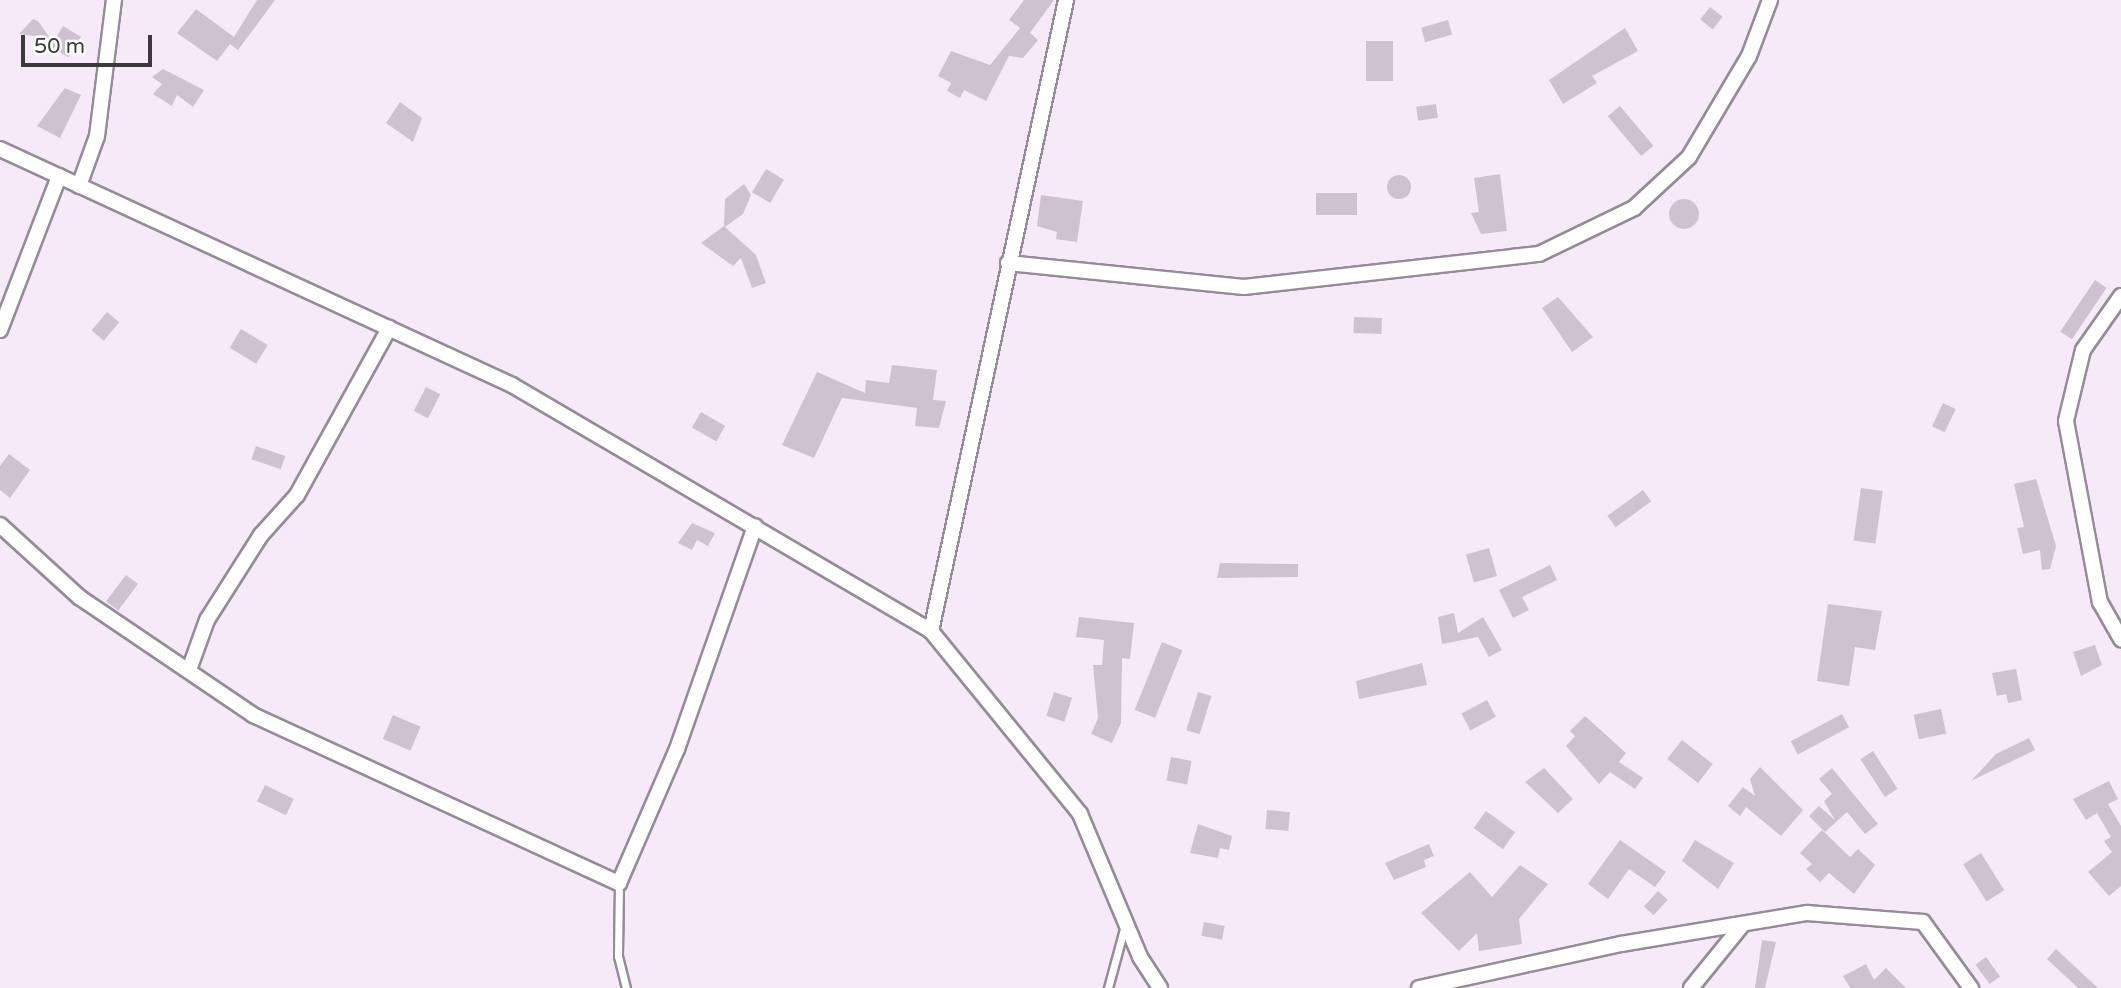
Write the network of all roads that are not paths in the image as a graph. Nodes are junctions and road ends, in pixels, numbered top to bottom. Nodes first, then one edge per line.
1 (114, 0) edge
2 (1066, 0) edge
3 (1770, 0) edge
4 (0, 149) edge
5 (59, 176) junction
6 (79, 186) junction
7 (1008, 263) junction
8 (2121, 296) edge
9 (389, 328) junction
10 (0, 330) edge
11 (0, 525) edge
12 (755, 526) junction
13 (931, 632) junction
14 (2121, 639) edge
15 (189, 670) junction
16 (619, 883) junction
17 (1126, 923) junction
18 (1743, 924) junction
19 (626, 988) edge
20 (1108, 988) edge
21 (1160, 988) edge
22 (1419, 988) edge
23 (1691, 988) edge
24 (1971, 988) edge

1 - 6 street
2 - 7 street
3 - 7 street
4 - 5 street
5 - 6 street
5 - 10 street
6 - 9 street
7 - 13 street
8 - 14 street
9 - 12 street
9 - 15 street
11 - 15 street
12 - 13 street
12 - 16 street
13 - 17 street
15 - 16 street
16 - 19 lane
17 - 20 lane
17 - 21 street
18 - 22 street
18 - 23 street
18 - 24 street

